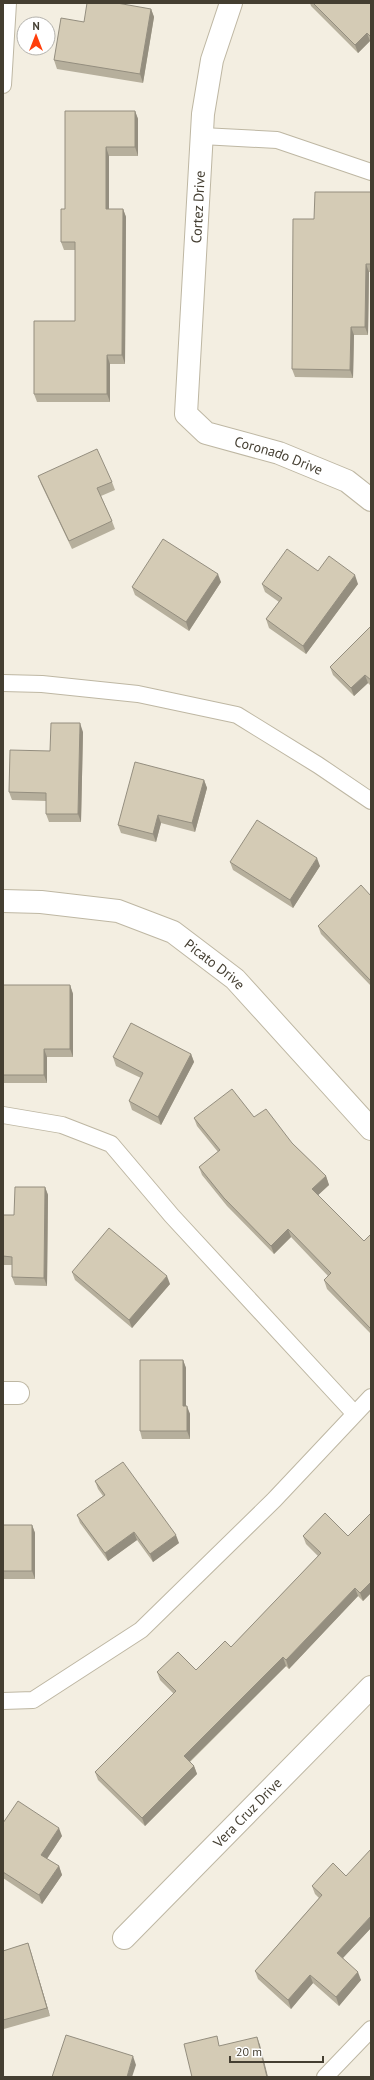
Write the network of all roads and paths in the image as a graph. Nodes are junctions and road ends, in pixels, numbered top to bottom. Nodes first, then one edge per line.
1 (8, 3) edge
2 (231, 3) edge
3 (3, 85) edge
4 (202, 136) junction
5 (371, 172) edge
6 (186, 414) joint
7 (371, 500) edge
8 (3, 683) edge
9 (371, 801) edge
10 (3, 901) edge
11 (3, 1115) edge
12 (371, 1129) edge
13 (371, 1397) edge
14 (355, 1414) junction
15 (371, 1687) edge
16 (3, 1701) edge
17 (124, 1938) dead end
18 (371, 2029) edge
19 (325, 2077) edge

1 - 3 lane
2 - 4 street, Cortez Drive
4 - 5 lane
4 - 6 street, Cortez Drive
6 - 7 street, Coronado Drive
8 - 9 lane
10 - 12 street, Picato Drive
11 - 14 lane
13 - 14 lane
14 - 16 lane
15 - 17 street, Vera Cruz Drive
18 - 19 lane

